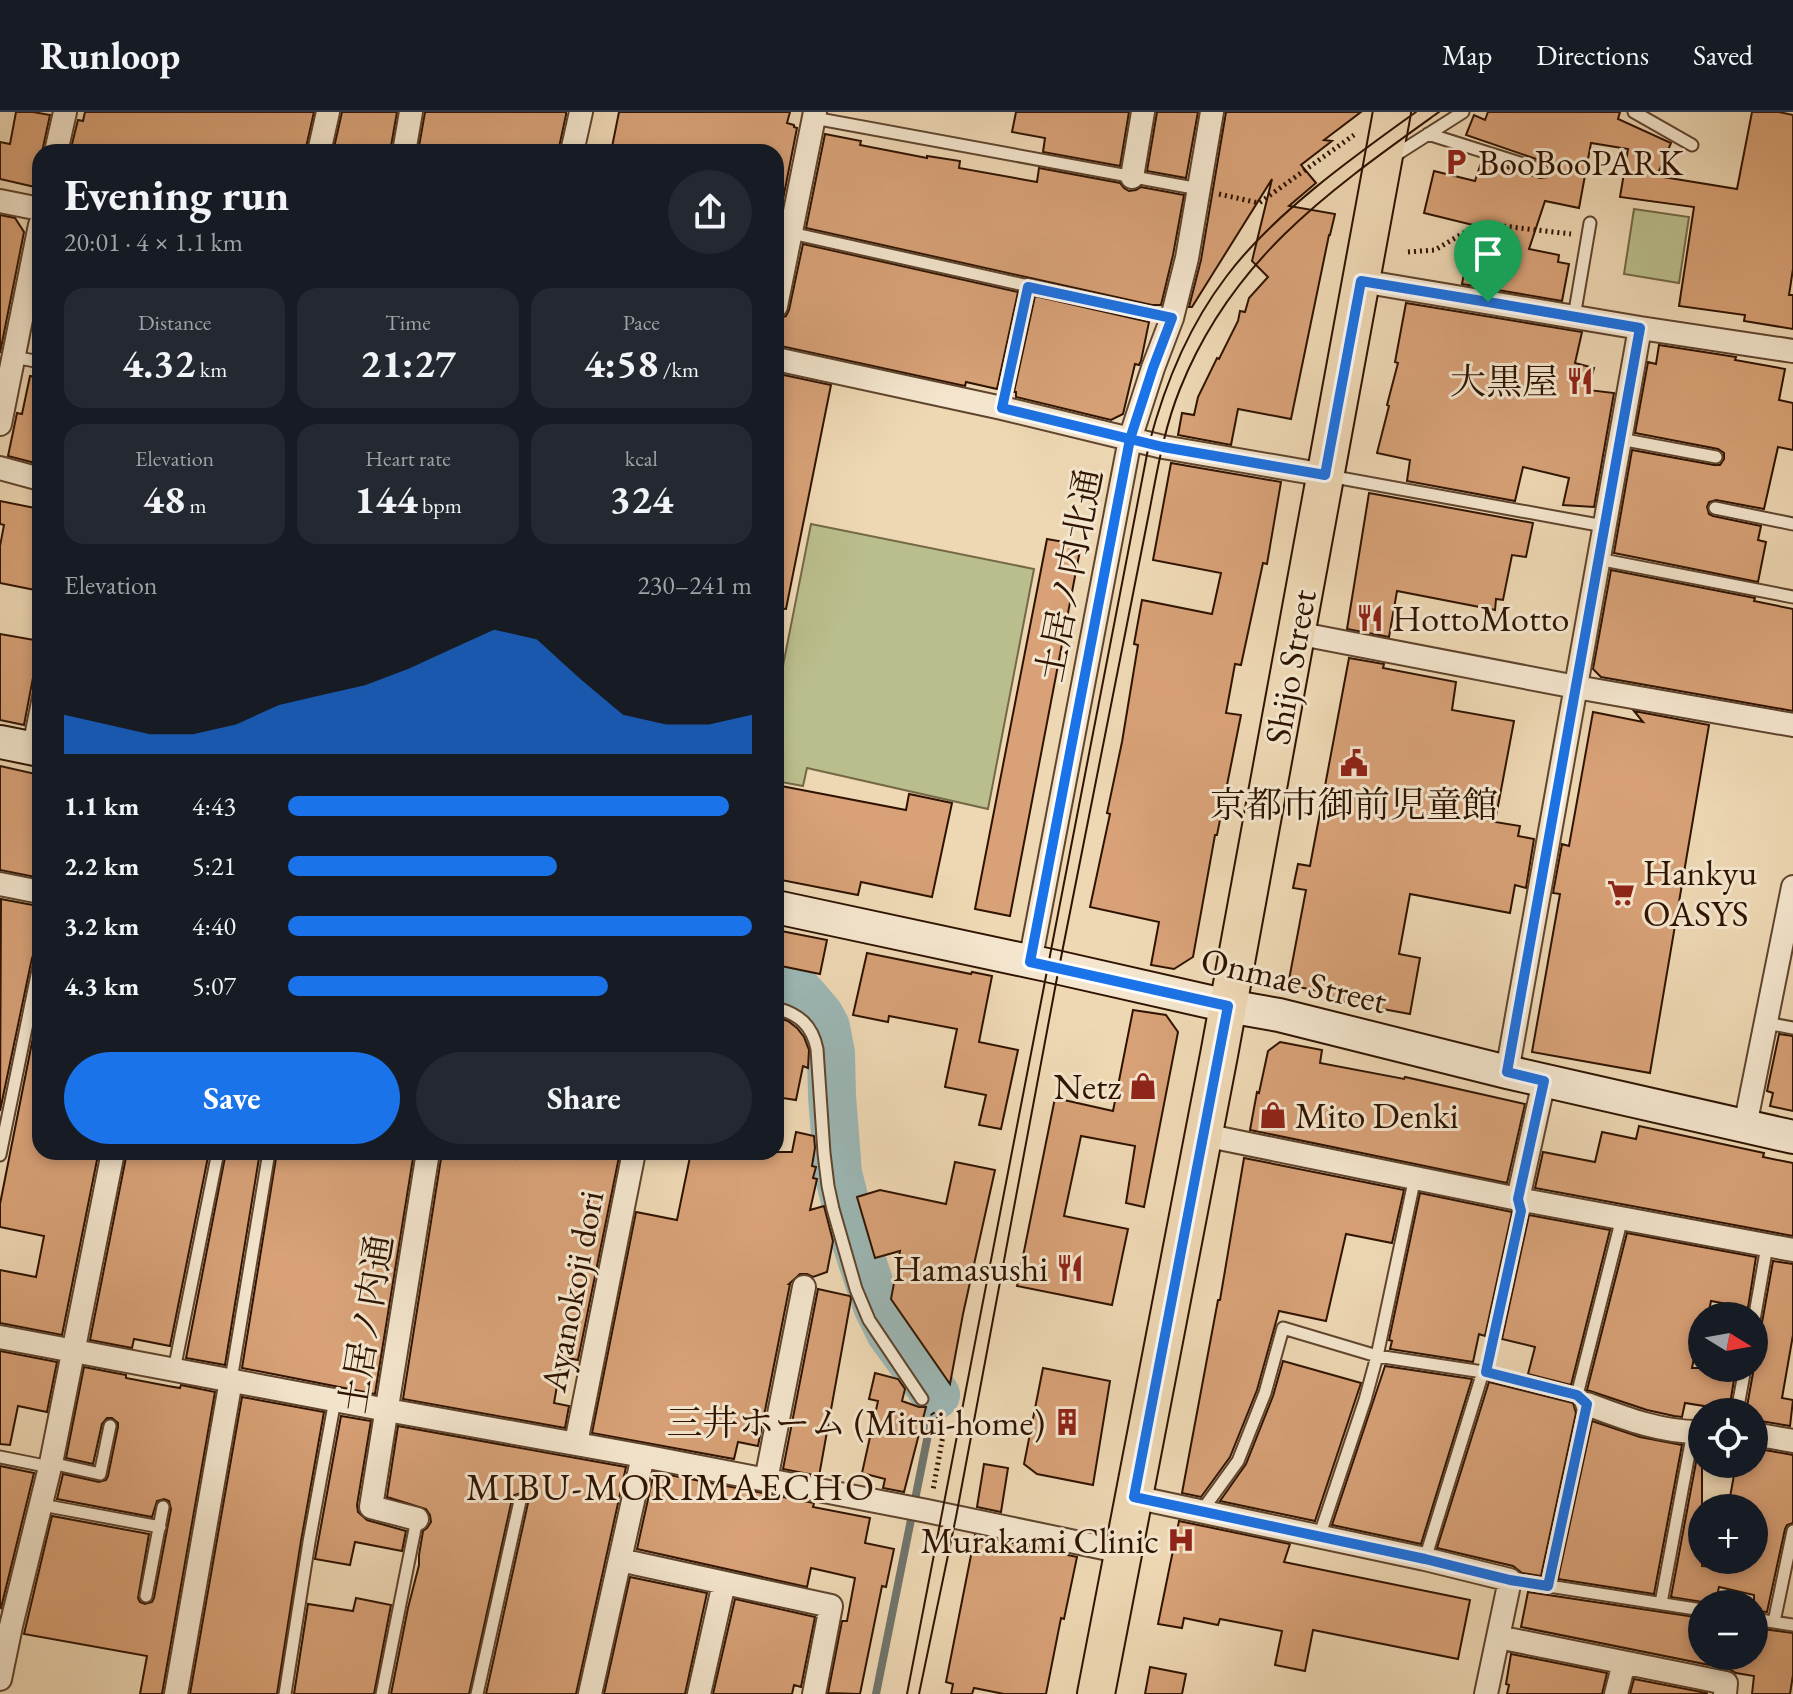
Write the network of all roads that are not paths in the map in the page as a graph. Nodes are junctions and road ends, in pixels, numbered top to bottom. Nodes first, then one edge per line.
1 (65, 112) edge
2 (328, 112) edge
3 (411, 112) edge
4 (581, 112) edge
5 (1143, 112) edge
6 (1212, 112) edge
7 (1392, 112) edge
8 (1463, 112) edge
9 (1634, 112) edge
10 (814, 115) edge
11 (1428, 134) junction
12 (58, 144) edge
13 (321, 144) edge
14 (405, 144) edge
15 (574, 144) edge
16 (1692, 145) dead end
17 (1383, 162) junction
18 (1542, 170) dead end
19 (1132, 177) junction
20 (1199, 189) junction
21 (0, 201) edge
22 (32, 207) edge
23 (1590, 223) dead end
24 (791, 233) junction
25 (32, 266) edge
26 (784, 267) edge
27 (1361, 281) junction
28 (1028, 287) junction
29 (1574, 317) junction
30 (1172, 318) junction
31 (1640, 328) junction
32 (1793, 351) edge
33 (14, 357) junction
34 (32, 360) edge
35 (784, 361) edge
36 (1002, 408) junction
37 (0, 424) edge
38 (1130, 439) junction
39 (1620, 439) junction
40 (1716, 457) dead end
41 (0, 468) edge
42 (1325, 475) junction
43 (32, 477) edge
44 (1715, 508) dead end
45 (1793, 524) edge
46 (1604, 526) junction
47 (1598, 559) junction
48 (1793, 597) edge
49 (1296, 633) junction
50 (1576, 687) junction
51 (32, 716) edge
52 (1793, 725) edge
53 (23, 747) edge
54 (0, 884) edge
55 (1793, 887) edge
56 (32, 890) edge
57 (784, 909) edge
58 (1030, 962) junction
59 (32, 999) edge
60 (1228, 1006) junction
61 (784, 1010) edge
62 (1766, 1023) junction
63 (1793, 1028) edge
64 (1507, 1072) junction
65 (1544, 1081) junction
66 (1745, 1126) junction
67 (1204, 1135) junction
68 (1793, 1137) edge
69 (0, 1155) edge
70 (111, 1160) edge
71 (216, 1160) edge
72 (268, 1160) edge
73 (427, 1160) edge
74 (632, 1160) edge
75 (1415, 1177) junction
76 (1518, 1199) junction
77 (1622, 1217) junction
78 (1767, 1246) junction
79 (1793, 1250) edge
80 (804, 1287) dead end
81 (1757, 1302) edge
82 (0, 1337) edge
83 (73, 1350) junction
84 (1377, 1356) junction
85 (174, 1370) junction
86 (1484, 1372) junction
87 (231, 1380) junction
88 (922, 1399) dead end
89 (335, 1400) junction
90 (1582, 1400) junction
91 (387, 1410) junction
92 (110, 1426) dead end
93 (1688, 1431) edge
94 (1768, 1437) edge
95 (1793, 1441) edge
96 (576, 1443) junction
97 (643, 1456) junction
98 (0, 1457) edge
99 (50, 1465) junction
100 (1688, 1478) edge
101 (766, 1480) junction
102 (1134, 1497) junction
103 (520, 1501) dead end
104 (42, 1505) junction
105 (163, 1507) dead end
106 (1201, 1512) junction
107 (417, 1519) joint
108 (160, 1527) junction
109 (1793, 1531) edge
110 (1319, 1537) junction
111 (1123, 1552) junction
112 (1425, 1559) junction
113 (620, 1560) junction
114 (1510, 1580) junction
115 (724, 1583) junction
116 (1548, 1586) junction
117 (146, 1596) dead end
118 (1661, 1603) junction
119 (1688, 1608) edge
120 (1768, 1621) edge
121 (1774, 1622) junction
122 (1793, 1625) edge
123 (1498, 1637) junction
124 (3, 1646) edge
125 (1624, 1663) junction
126 (0, 1679) edge
127 (176, 1694) edge
128 (285, 1694) edge
129 (382, 1694) edge
130 (477, 1694) edge
131 (590, 1694) edge
132 (699, 1694) edge
133 (814, 1694) edge
134 (1096, 1694) edge
135 (1486, 1694) edge
136 (1616, 1694) edge
137 (1725, 1694) edge

1 - 12 street
2 - 13 street
3 - 14 street
4 - 15 street
5 - 19 street
6 - 20 street, 土居ノ内北通
7 - 17 main road, Shijo Street
8 - 11 lane
9 - 16 lane
10 - 19 lane
10 - 24 street
11 - 17 lane
11 - 18 lane
17 - 27 main road, Shijo Street
19 - 20 lane
20 - 30 street, 土居ノ内北通
21 - 22 street
23 - 29 lane
24 - 26 street
24 - 28 lane
25 - 33 street
27 - 29 street
27 - 42 main road, Shijo Street
28 - 30 lane
28 - 36 lane
29 - 31 street
30 - 38 street, 土居ノ内北通
31 - 32 street
31 - 39 street
33 - 34 lane
33 - 37 street
35 - 36 street
36 - 38 street
38 - 42 street
38 - 58 street, 土居ノ内北通
39 - 40 lane
39 - 46 street
41 - 43 street
42 - 46 lane
42 - 49 main road, Shijo Street
44 - 45 lane
46 - 47 street
47 - 48 lane
47 - 50 street
49 - 50 street
49 - 60 main road, Shijo Street
50 - 52 street
50 - 64 street
51 - 53 lane
54 - 56 street
55 - 62 street
57 - 58 street, Onmae Street
58 - 60 street, Onmae Street
59 - 69 lane
60 - 64 street, Onmae Street
60 - 67 main road, Shijo Street
61 - 88 lane
62 - 63 lane
62 - 66 street
64 - 65 street, Onmae Street
65 - 66 street, Onmae Street
65 - 76 street
66 - 68 street, Onmae Street
67 - 75 street
67 - 102 main road, Shijo Street
70 - 83 street
71 - 85 lane
72 - 87 lane
73 - 91 street, 土居ノ内通
74 - 96 street, Ayanokoji dori
75 - 76 street
75 - 84 lane
76 - 77 street
76 - 86 lane
77 - 78 street
77 - 90 lane
78 - 79 street
78 - 81 lane
80 - 101 street
82 - 83 street
83 - 85 street
83 - 99 street
84 - 86 lane
84 - 106 lane
84 - 110 lane
85 - 87 street
86 - 90 lane
86 - 112 lane
87 - 89 street
87 - 127 street
89 - 91 street
89 - 128 lane
90 - 93 street
90 - 116 lane
91 - 96 street
91 - 107 street, 土居ノ内通
92 - 99 lane
94 - 95 street
96 - 97 street
97 - 101 street
97 - 113 street
98 - 99 lane
99 - 104 street
100 - 118 lane
101 - 111 street
102 - 106 street
102 - 111 main road, Shijo Street
103 - 130 lane
104 - 108 lane
104 - 124 street
105 - 108 lane
106 - 110 street
107 - 129 lane
108 - 117 lane
109 - 121 lane
110 - 112 street
111 - 134 main road, Shijo Street
112 - 114 street
113 - 115 street
113 - 131 street
114 - 116 lane
114 - 123 street
115 - 132 street
115 - 133 street
116 - 118 lane
118 - 119 lane
120 - 121 lane
121 - 122 lane
123 - 125 street
123 - 135 street
124 - 126 street
125 - 136 street
125 - 137 street

